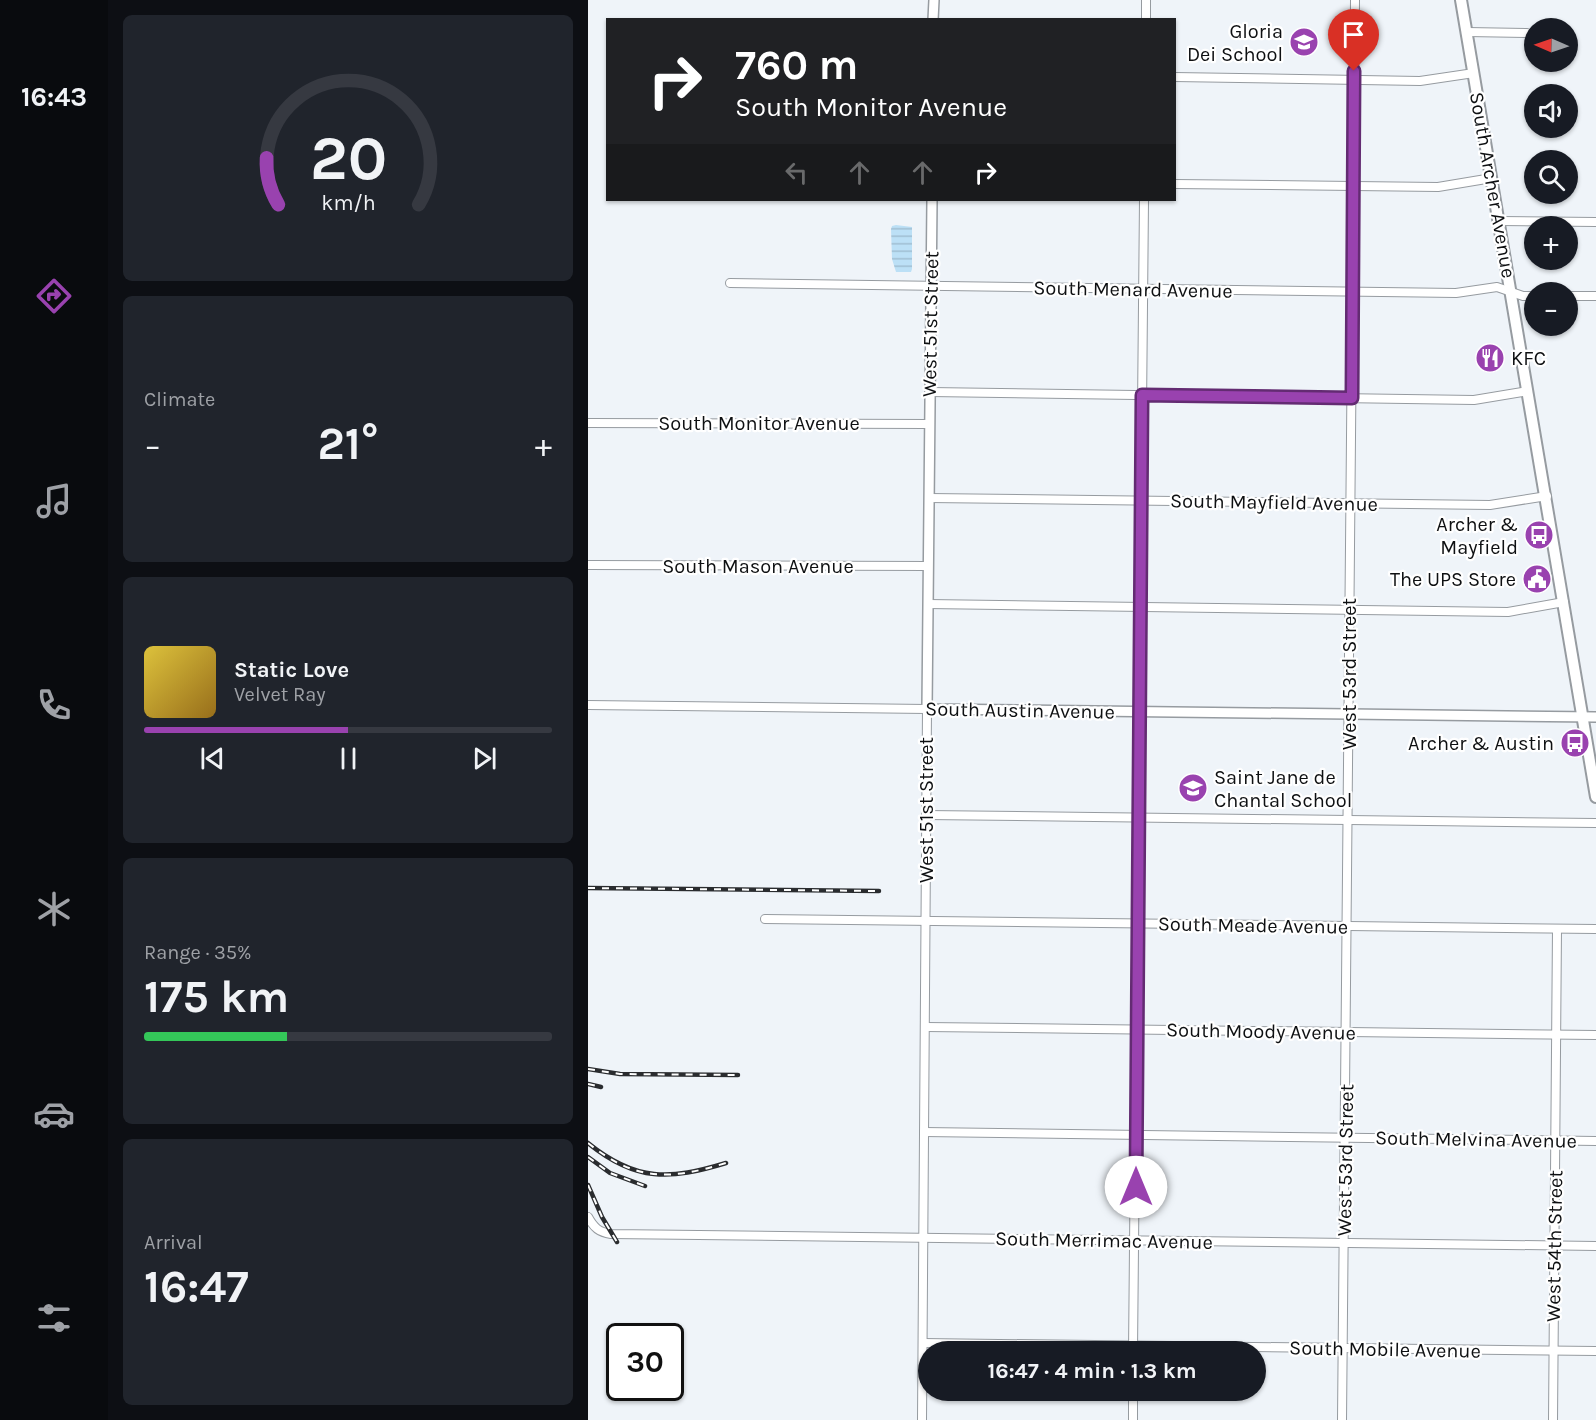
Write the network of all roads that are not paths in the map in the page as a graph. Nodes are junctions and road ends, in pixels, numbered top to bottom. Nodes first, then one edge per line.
1 (934, 0) edge
2 (1146, 0) edge
3 (1355, 0) edge
4 (1461, 0) edge
5 (933, 18) edge
6 (1146, 18) edge
7 (1467, 32) junction
8 (1524, 33) edge
9 (1474, 73) junction
10 (1176, 77) edge
11 (1354, 80) junction
12 (1492, 178) junction
13 (1176, 183) edge
14 (1354, 186) junction
15 (932, 201) edge
16 (1144, 201) edge
17 (1499, 221) junction
18 (1596, 222) edge
19 (730, 283) dead end
20 (931, 286) junction
21 (1143, 289) junction
22 (1353, 292) junction
23 (1511, 292) junction
24 (1524, 296) edge
25 (1578, 296) edge
26 (1596, 296) edge
27 (1528, 391) junction
28 (930, 392) junction
29 (1142, 395) junction
30 (1352, 398) junction
31 (588, 423) edge
32 (929, 424) junction
33 (1547, 496) junction
34 (929, 498) junction
35 (1141, 500) junction
36 (1351, 503) junction
37 (588, 565) edge
38 (928, 566) junction
39 (1564, 602) junction
40 (928, 604) junction
41 (1140, 606) junction
42 (1349, 609) junction
43 (588, 705) edge
44 (927, 709) junction
45 (1139, 712) junction
46 (1350, 714) junction
47 (1582, 717) junction
48 (1596, 717) edge
49 (1596, 797) edge
50 (926, 815) junction
51 (1138, 818) junction
52 (1349, 820) junction
53 (1596, 824) edge
54 (765, 919) dead end
55 (927, 920) junction
56 (1137, 924) junction
57 (1347, 926) junction
58 (1557, 929) junction
59 (1596, 929) edge
60 (926, 1027) junction
61 (1136, 1029) junction
62 (1347, 1032) junction
63 (1556, 1035) junction
64 (1596, 1035) edge
65 (924, 1132) junction
66 (1136, 1134) junction
67 (1346, 1138) junction
68 (1555, 1140) junction
69 (1596, 1141) edge
70 (588, 1217) edge
71 (923, 1239) junction
72 (1134, 1241) junction
73 (1345, 1243) junction
74 (1554, 1245) junction
75 (1596, 1246) edge
76 (923, 1341) edge
77 (1133, 1341) edge
78 (1266, 1348) edge
79 (1343, 1348) junction
80 (1553, 1351) junction
81 (1596, 1351) edge
82 (922, 1401) edge
83 (1133, 1401) edge
84 (922, 1420) edge
85 (1133, 1420) edge
86 (1342, 1420) edge
87 (1553, 1420) edge

1 - 5 street
2 - 6 street
3 - 11 street, West 53rd Street
4 - 7 main road, South Archer Avenue
7 - 8 street
7 - 9 main road, South Archer Avenue
9 - 11 street
9 - 12 main road, South Archer Avenue
10 - 11 street
11 - 14 street, West 53rd Street
12 - 14 street
12 - 17 main road, South Archer Avenue
13 - 14 street
14 - 22 street, West 53rd Street
15 - 20 street, West 51st Street
16 - 21 street
17 - 18 street
17 - 23 main road, South Archer Avenue
19 - 20 street, South Menard Avenue
20 - 21 street, South Menard Avenue
20 - 28 street, West 51st Street
21 - 22 street, South Menard Avenue
21 - 29 street
22 - 23 street, South Menard Avenue
22 - 30 street, West 53rd Street
23 - 24 street, South Menard Avenue
23 - 27 main road, South Archer Avenue
25 - 26 street
27 - 30 street
27 - 33 main road, South Archer Avenue
28 - 29 street
28 - 32 street, West 51st Street
29 - 30 street
29 - 35 street
30 - 36 street, West 53rd Street
31 - 32 street, South Monitor Avenue
32 - 34 street, West 51st Street
33 - 36 street, South Mayfield Avenue
33 - 39 main road, South Archer Avenue
34 - 35 street, South Mayfield Avenue
34 - 38 street, West 51st Street
35 - 36 street, South Mayfield Avenue
35 - 41 street
36 - 42 street, West 53rd Street
37 - 38 street, South Mason Avenue
38 - 40 street, West 51st Street
39 - 42 street
39 - 47 main road, South Archer Avenue
40 - 41 street
40 - 44 street, West 51st Street
41 - 42 street
41 - 45 street
42 - 46 street, West 53rd Street
43 - 44 street, South Austin Avenue
44 - 45 street, South Austin Avenue
44 - 50 street, West 51st Street
45 - 46 street, South Austin Avenue
45 - 51 street
46 - 47 street, South Austin Avenue
46 - 52 street, West 53rd Street
47 - 48 street, South Austin Avenue
47 - 49 main road, South Archer Avenue
50 - 51 street
50 - 55 street, West 51st Street
51 - 52 street
51 - 56 street
52 - 53 street
52 - 57 street, West 53rd Street
54 - 55 street, South Meade Avenue
55 - 56 street, South Meade Avenue
55 - 60 street, West 51st Street
56 - 57 street, South Meade Avenue
56 - 61 street
57 - 58 street, South Meade Avenue
57 - 62 street, West 53rd Street
58 - 59 street, South Meade Avenue
58 - 63 street, West 54th Street
60 - 61 street, South Moody Avenue
60 - 65 street, West 51st Street
61 - 62 street, South Moody Avenue
61 - 66 street
62 - 63 street, South Moody Avenue
62 - 67 street, West 53rd Street
63 - 64 street, South Moody Avenue
63 - 68 street, West 54th Street
65 - 66 street, South Melvina Avenue
65 - 71 street, West 51st Street
66 - 67 street, South Melvina Avenue
66 - 72 street
67 - 68 street, South Melvina Avenue
67 - 73 street, West 53rd Street
68 - 69 street, South Melvina Avenue
68 - 74 street, West 54th Street
70 - 71 street, South Merrimac Avenue
71 - 72 street, South Merrimac Avenue
71 - 76 street, West 51st Street
72 - 73 street, South Merrimac Avenue
72 - 77 street
73 - 74 street, South Merrimac Avenue
73 - 79 street, West 53rd Street
74 - 75 street, South Merrimac Avenue
74 - 80 street, West 54th Street
78 - 79 street, South Mobile Avenue
79 - 80 street, South Mobile Avenue
79 - 86 street, West 53rd Street
80 - 81 street, South Mobile Avenue
80 - 87 street, West 54th Street
82 - 84 street, West 51st Street
83 - 85 street

